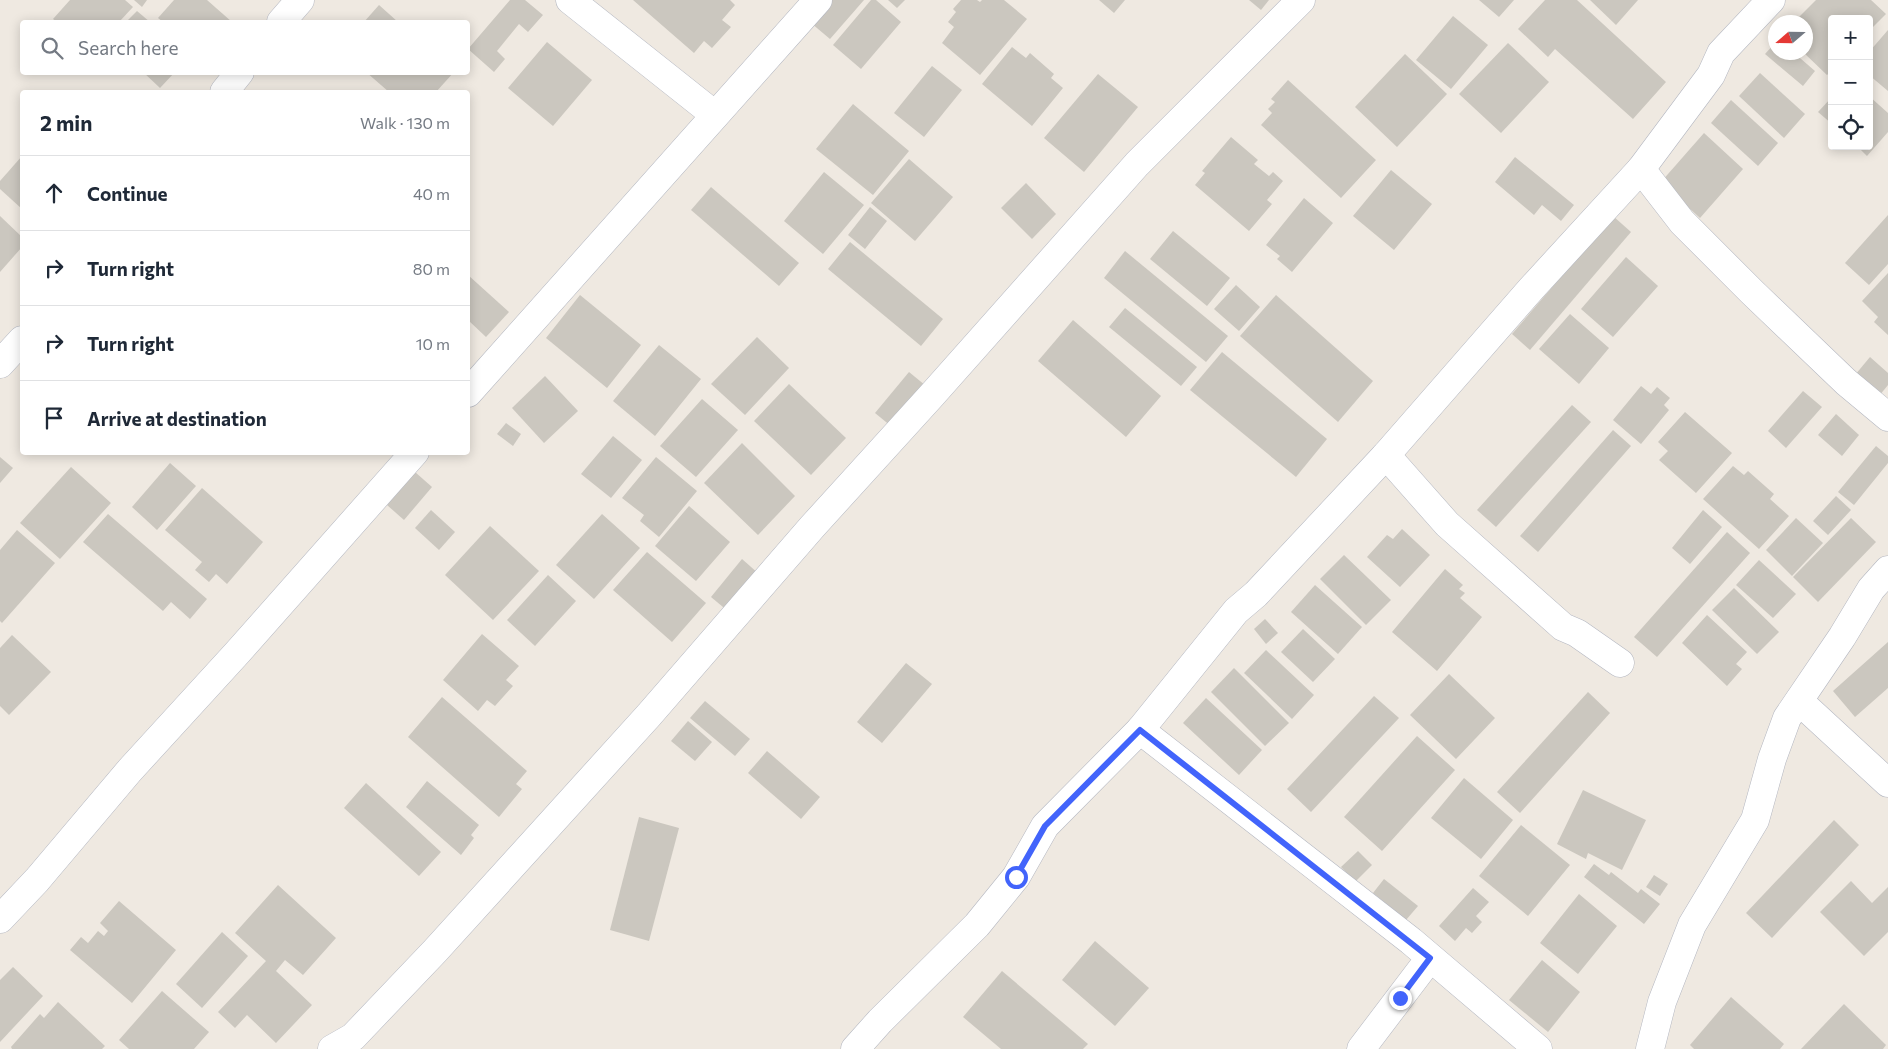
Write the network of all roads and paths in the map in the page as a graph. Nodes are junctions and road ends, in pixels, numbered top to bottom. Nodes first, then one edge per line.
1 (300, 0) edge
2 (570, 0) edge
3 (818, 0) edge
4 (1301, 0) edge
5 (1771, 0) edge
6 (284, 20) edge
7 (238, 75) edge
8 (226, 90) edge
9 (715, 115) junction
10 (1641, 169) junction
11 (20, 342) edge
12 (0, 364) edge
13 (470, 391) edge
14 (1888, 416) edge
15 (412, 455) edge
16 (1386, 455) junction
17 (1888, 570) edge
18 (1620, 663) dead end
19 (1799, 701) junction
20 (1140, 730) junction
21 (1888, 783) edge
22 (0, 919) edge
23 (1430, 958) junction
24 (332, 1049) edge
25 (855, 1049) edge
26 (1361, 1049) edge
27 (1538, 1049) edge
28 (1650, 1049) edge

1 - 6 street
2 - 9 street
3 - 9 street
4 - 24 street
5 - 10 street
7 - 8 street
9 - 13 street
10 - 14 street
10 - 16 street
11 - 12 street
15 - 22 street
16 - 18 street
16 - 20 street
17 - 19 street
19 - 21 street
19 - 28 street
20 - 23 street
20 - 25 street
23 - 26 street
23 - 27 street

